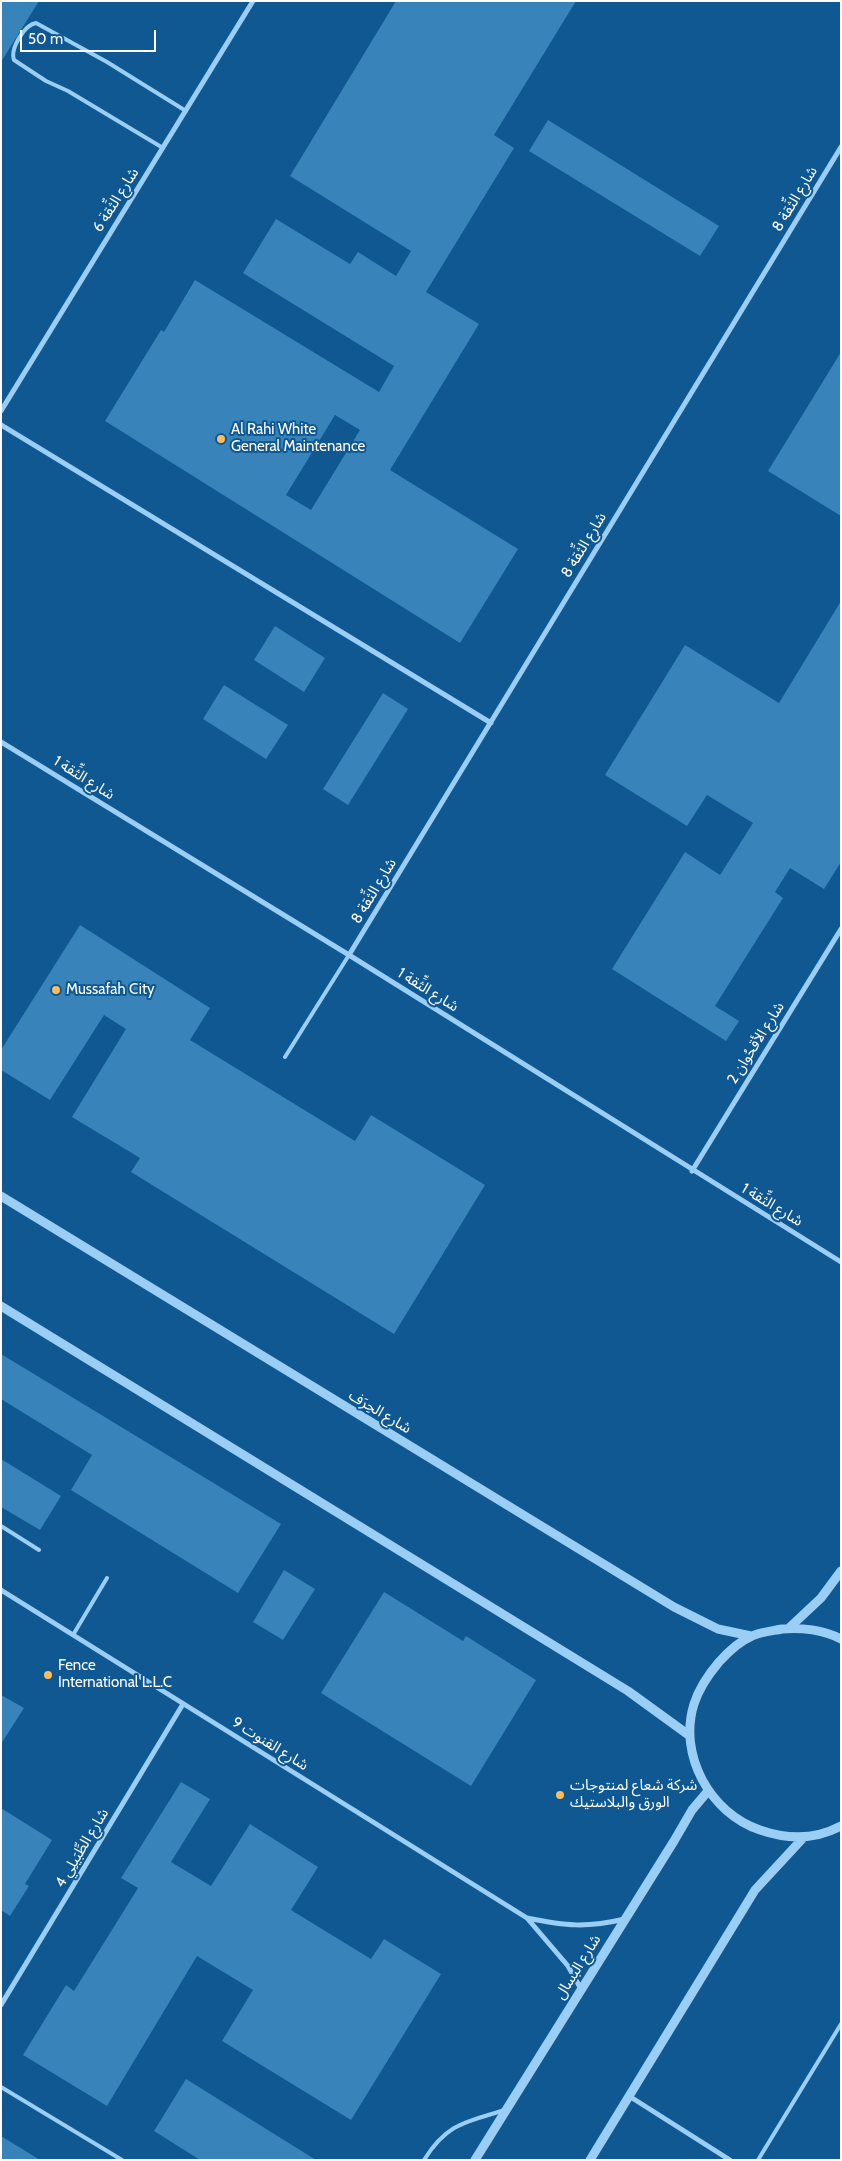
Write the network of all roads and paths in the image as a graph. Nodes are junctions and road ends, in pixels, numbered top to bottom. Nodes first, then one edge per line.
1 (253, 1) edge
2 (186, 111) junction
3 (841, 147) edge
4 (163, 148) junction
5 (1, 411) edge
6 (1, 425) edge
7 (491, 723) junction
8 (1, 742) edge
9 (841, 928) edge
10 (349, 955) junction
11 (285, 1057) dead end
12 (692, 1171) junction
13 (1, 1196) edge
14 (841, 1262) edge
15 (1, 1306) edge
16 (1, 1526) edge
17 (39, 1550) dead end
18 (841, 1571) edge
19 (107, 1578) dead end
20 (1, 1590) edge
21 (789, 1628) junction
22 (72, 1635) junction
23 (751, 1636) junction
24 (841, 1639) edge
25 (183, 1704) junction
26 (690, 1736) junction
27 (708, 1791) junction
28 (841, 1826) edge
29 (831, 1831) junction
30 (841, 1834) edge
31 (804, 1837) junction
32 (527, 1918) junction
33 (625, 1919) junction
34 (580, 1989) junction
35 (1, 2005) edge
36 (841, 2024) edge
37 (1, 2087) edge
38 (629, 2096) junction
39 (507, 2109) junction
40 (122, 2160) edge
41 (424, 2160) edge
42 (475, 2160) edge
43 (590, 2160) edge
44 (730, 2160) edge
45 (758, 2160) edge

1 - 2 street, شارع الثِّقة 6
2 - 4 street, شارع الثِّقة 6
2 - 4 lane
3 - 7 street, شارع الثِّقة 8
4 - 5 street, شارع الثِّقة 6
6 - 7 street
7 - 10 street, شارع الثِّقة 8
8 - 10 street, شارع الثِّقة 1
9 - 12 street, شارع الأقحُوان 2
10 - 11 lane
10 - 12 street, شارع الثِّقة 1
12 - 14 street, شارع الثِّقة 1
13 - 23 street, شارع الحِرَف
15 - 26 street
16 - 17 lane
18 - 21 street
19 - 22 lane
20 - 22 street, شارع القنوت 9
21 - 23 street
21 - 24 street
22 - 25 street, شارع القنوت 9
23 - 26 street
25 - 32 street, شارع القنوت 9
25 - 35 street, شارع الطِّبَيلِي 4
26 - 27 street
27 - 31 street
27 - 33 street, شارع البسال
28 - 29 street
29 - 30 street
29 - 31 street
31 - 38 street
32 - 33 street, شارع القنوت 9
32 - 34 street, شارع القنوت 9
33 - 34 street, شارع البسال
34 - 39 street, شارع البسال
36 - 45 lane
37 - 40 lane
38 - 43 street
38 - 44 street
39 - 41 lane
39 - 42 street, شارع البسال

